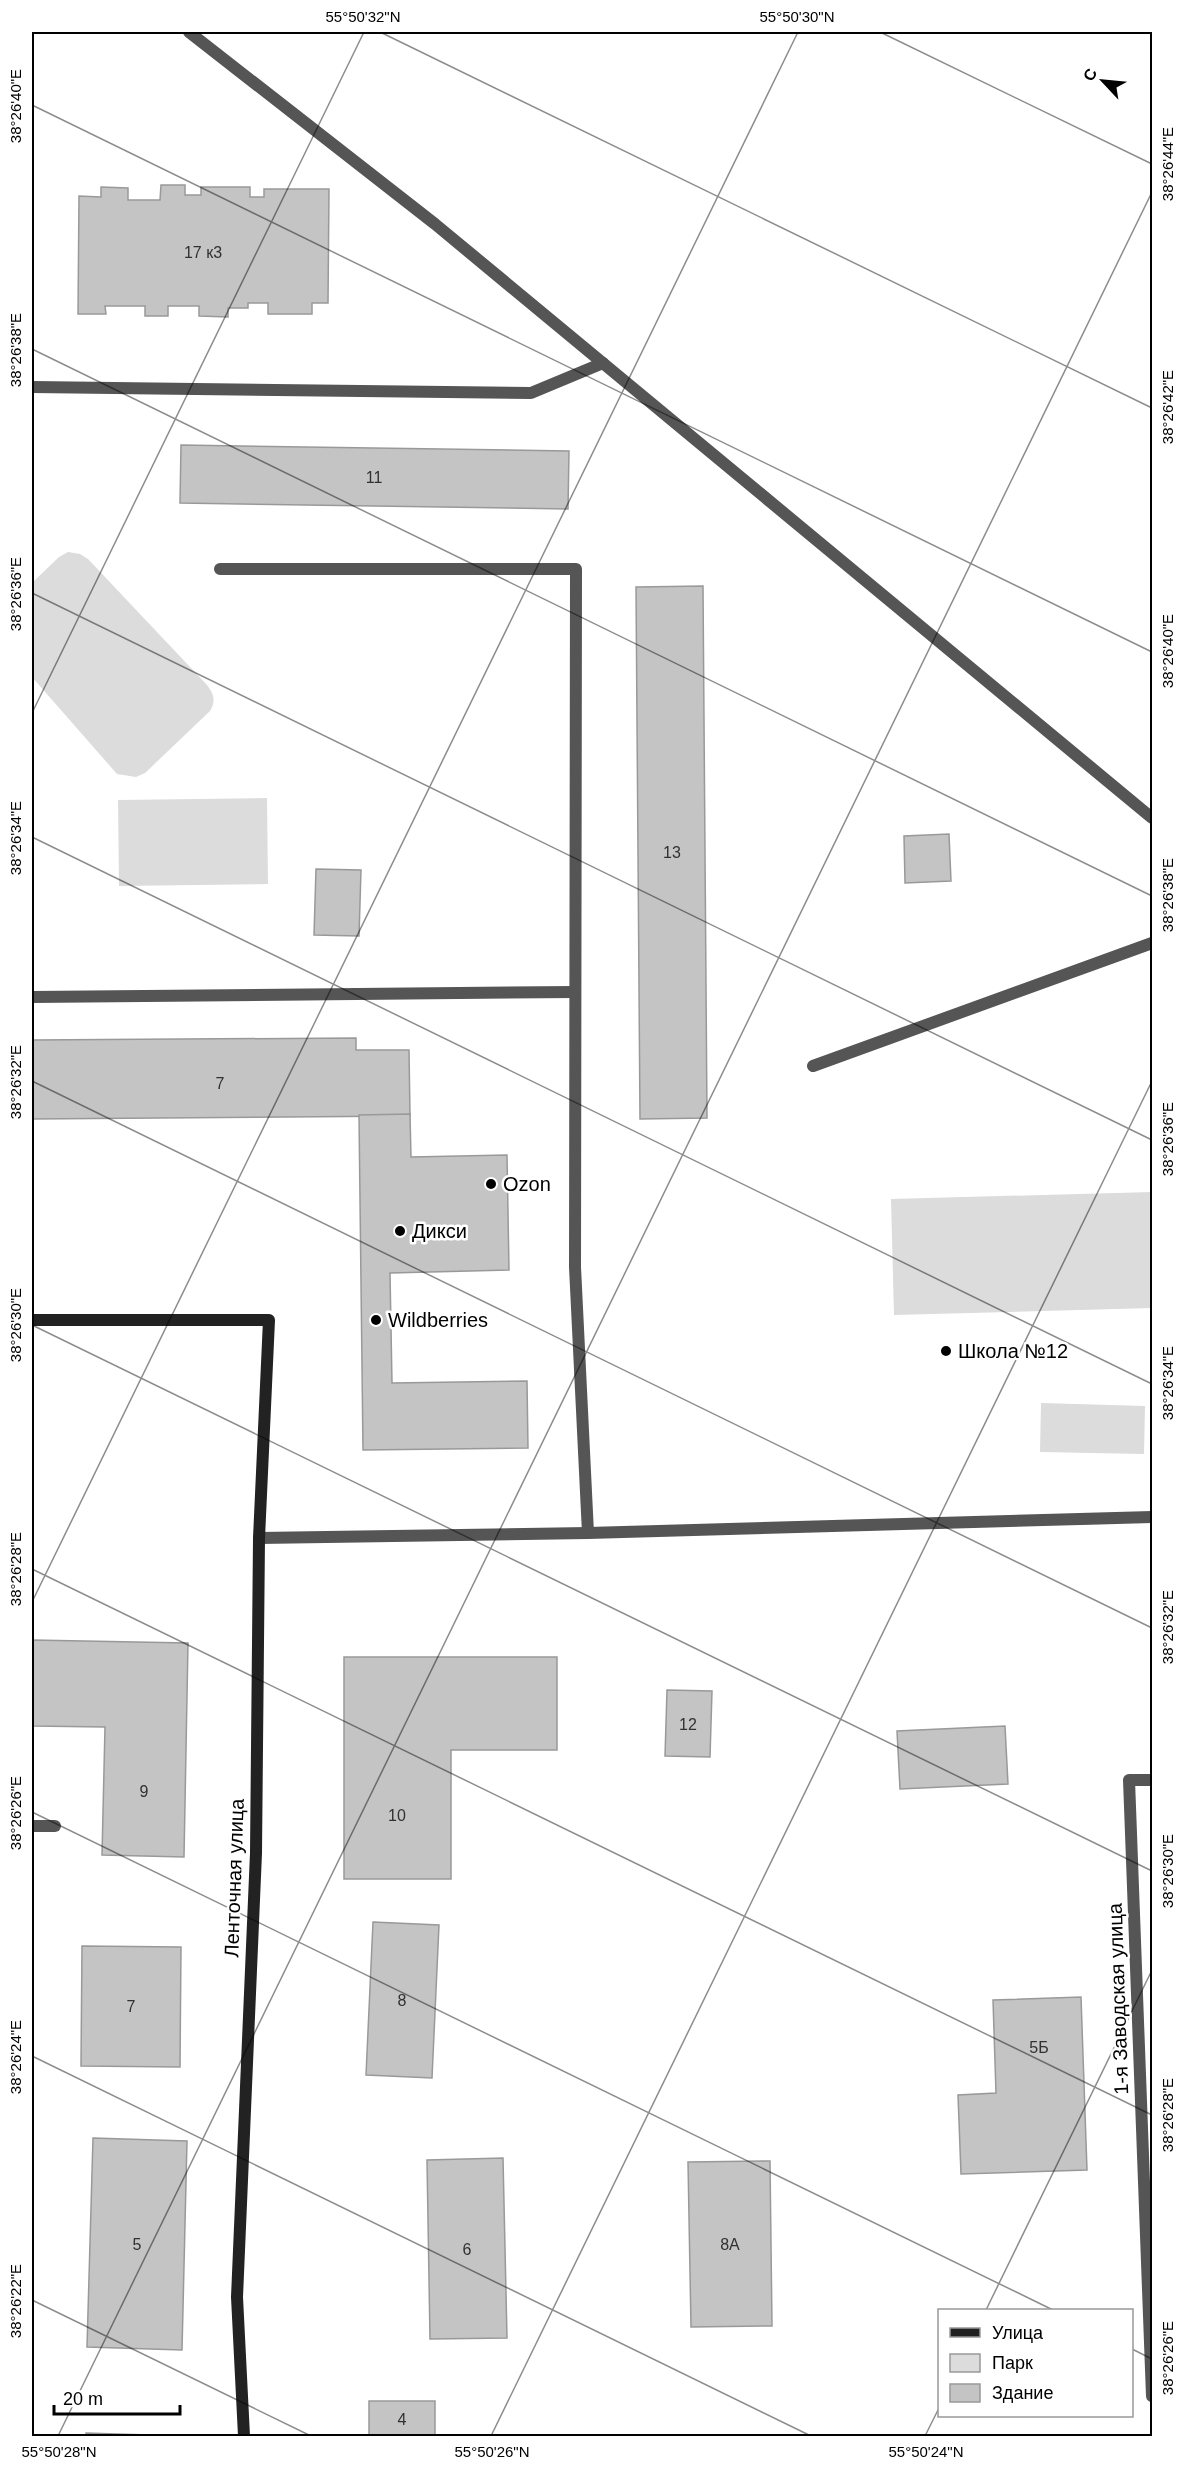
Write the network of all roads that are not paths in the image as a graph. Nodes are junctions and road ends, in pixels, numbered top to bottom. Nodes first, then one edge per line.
1 (189, 32) edge
2 (603, 363) junction
3 (32, 387) edge
4 (220, 569) dead end
5 (1152, 818) edge
6 (1152, 943) edge
7 (575, 992) junction
8 (32, 997) edge
9 (813, 1066) dead end
10 (32, 1320) edge
11 (1152, 1517) edge
12 (588, 1533) junction
13 (259, 1538) junction
14 (1152, 1780) edge
15 (32, 1826) edge
16 (55, 1826) dead end
17 (1138, 2018) junction
18 (1152, 2018) edge
19 (1152, 2396) edge
20 (244, 2436) edge

1 - 2 street
2 - 3 street
2 - 5 street
4 - 7 street
6 - 9 street
7 - 8 street
7 - 12 street
10 - 13 street, Ленточная улица
11 - 12 street
12 - 13 street
13 - 20 street, Ленточная улица
14 - 17 street, 1-я Заводская улица
15 - 16 street
17 - 18 street
17 - 19 street, 1-я Заводская улица

